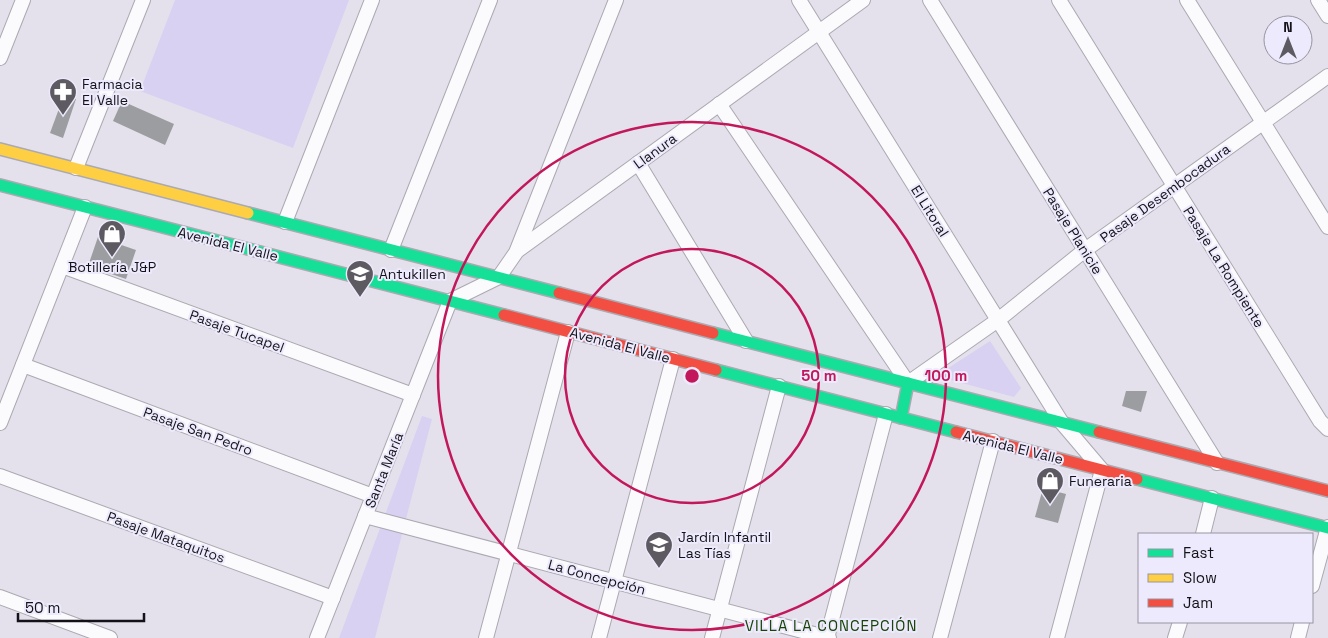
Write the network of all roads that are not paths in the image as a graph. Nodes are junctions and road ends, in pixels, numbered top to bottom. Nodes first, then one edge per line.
1 (23, 0) edge
2 (143, 0) edge
3 (372, 0) edge
4 (490, 0) edge
5 (616, 0) edge
6 (798, 0) edge
7 (863, 0) edge
8 (930, 0) edge
9 (1059, 0) edge
10 (1187, 0) edge
11 (1318, 0) edge
12 (1328, 16) edge
13 (818, 32) junction
14 (0, 58) edge
15 (1328, 76) edge
16 (719, 104) junction
17 (1263, 123) junction
18 (0, 149) edge
19 (638, 163) junction
20 (76, 168) junction
21 (0, 185) edge
22 (1174, 186) junction
23 (85, 207) junction
24 (285, 222) junction
25 (1328, 228) edge
26 (391, 250) junction
27 (1085, 250) junction
28 (517, 251) junction
29 (62, 266) junction
30 (499, 277) junction
31 (450, 301) junction
32 (998, 320) junction
33 (568, 332) junction
34 (746, 341) junction
35 (673, 359) junction
36 (23, 366) junction
37 (908, 383) junction
38 (779, 386) junction
39 (413, 395) junction
40 (886, 414) junction
41 (901, 418) junction
42 (0, 423) edge
43 (1062, 423) junction
44 (1328, 430) edge
45 (992, 442) junction
46 (1216, 462) junction
47 (1102, 470) junction
48 (0, 476) edge
49 (1328, 491) edge
50 (373, 496) junction
51 (1212, 498) junction
52 (365, 516) junction
53 (1328, 528) edge
54 (1203, 533) edge
55 (508, 554) junction
56 (614, 582) junction
57 (1313, 582) edge
58 (0, 598) edge
59 (333, 598) junction
60 (720, 609) junction
61 (1180, 623) edge
62 (1302, 623) edge
63 (110, 638) edge
64 (317, 638) edge
65 (486, 638) edge
66 (599, 638) edge
67 (712, 638) edge
68 (828, 638) edge
69 (940, 638) edge
70 (1056, 638) edge
71 (1175, 638) edge
72 (1298, 638) edge

1 - 14 street
2 - 20 street
3 - 24 street
4 - 26 street
5 - 28 street
6 - 13 street, El Litoral
7 - 13 street, Llanura
8 - 27 street, Pasaje Planicie
9 - 22 street, Pasaje La Rompiente
10 - 17 street
11 - 12 street
13 - 16 street, Llanura
13 - 32 street, El Litoral
15 - 17 street, Pasaje Desembocadura
16 - 19 street, Llanura
16 - 37 street
17 - 22 street, Pasaje Desembocadura
17 - 25 street
18 - 20 street
19 - 28 street, Llanura
19 - 34 street
20 - 24 street
21 - 23 street, Avenida El Valle
22 - 27 street, Pasaje Desembocadura
22 - 44 street, Pasaje La Rompiente
23 - 29 street
23 - 31 street, Avenida El Valle
24 - 26 street
26 - 30 street
27 - 32 street, Pasaje Desembocadura
27 - 46 street, Pasaje Planicie
28 - 30 street, Llanura
29 - 36 street
29 - 39 street, Pasaje Tucapel
30 - 31 street, Llanura
30 - 34 street
31 - 33 street, Avenida El Valle
31 - 39 street, Santa María
32 - 37 street, Pasaje Desembocadura
32 - 43 street, El Litoral
33 - 35 street, Avenida El Valle
33 - 55 street
34 - 37 street
35 - 38 street, Avenida El Valle
35 - 56 street
36 - 42 street
36 - 50 street, Pasaje San Pedro
37 - 41 street
37 - 43 street
38 - 40 street, Avenida El Valle
38 - 60 street
39 - 50 street, Santa María
40 - 41 street, Avenida El Valle
40 - 68 street
41 - 45 street, Avenida El Valle
43 - 46 street
43 - 47 street, El Litoral
45 - 47 street, Avenida El Valle
45 - 69 street
46 - 49 street
47 - 51 street, Avenida El Valle
47 - 70 street
48 - 59 street, Pasaje Mataquitos
50 - 52 street, Santa María
51 - 53 street, Avenida El Valle
51 - 54 street
52 - 55 street, La Concepción
52 - 59 street, Santa María
53 - 57 street
55 - 56 street, La Concepción
55 - 65 street
56 - 60 street, La Concepción
56 - 66 street
58 - 63 street
59 - 64 street, Santa María
60 - 67 street
60 - 68 street, La Concepción
61 - 71 street
62 - 72 street

